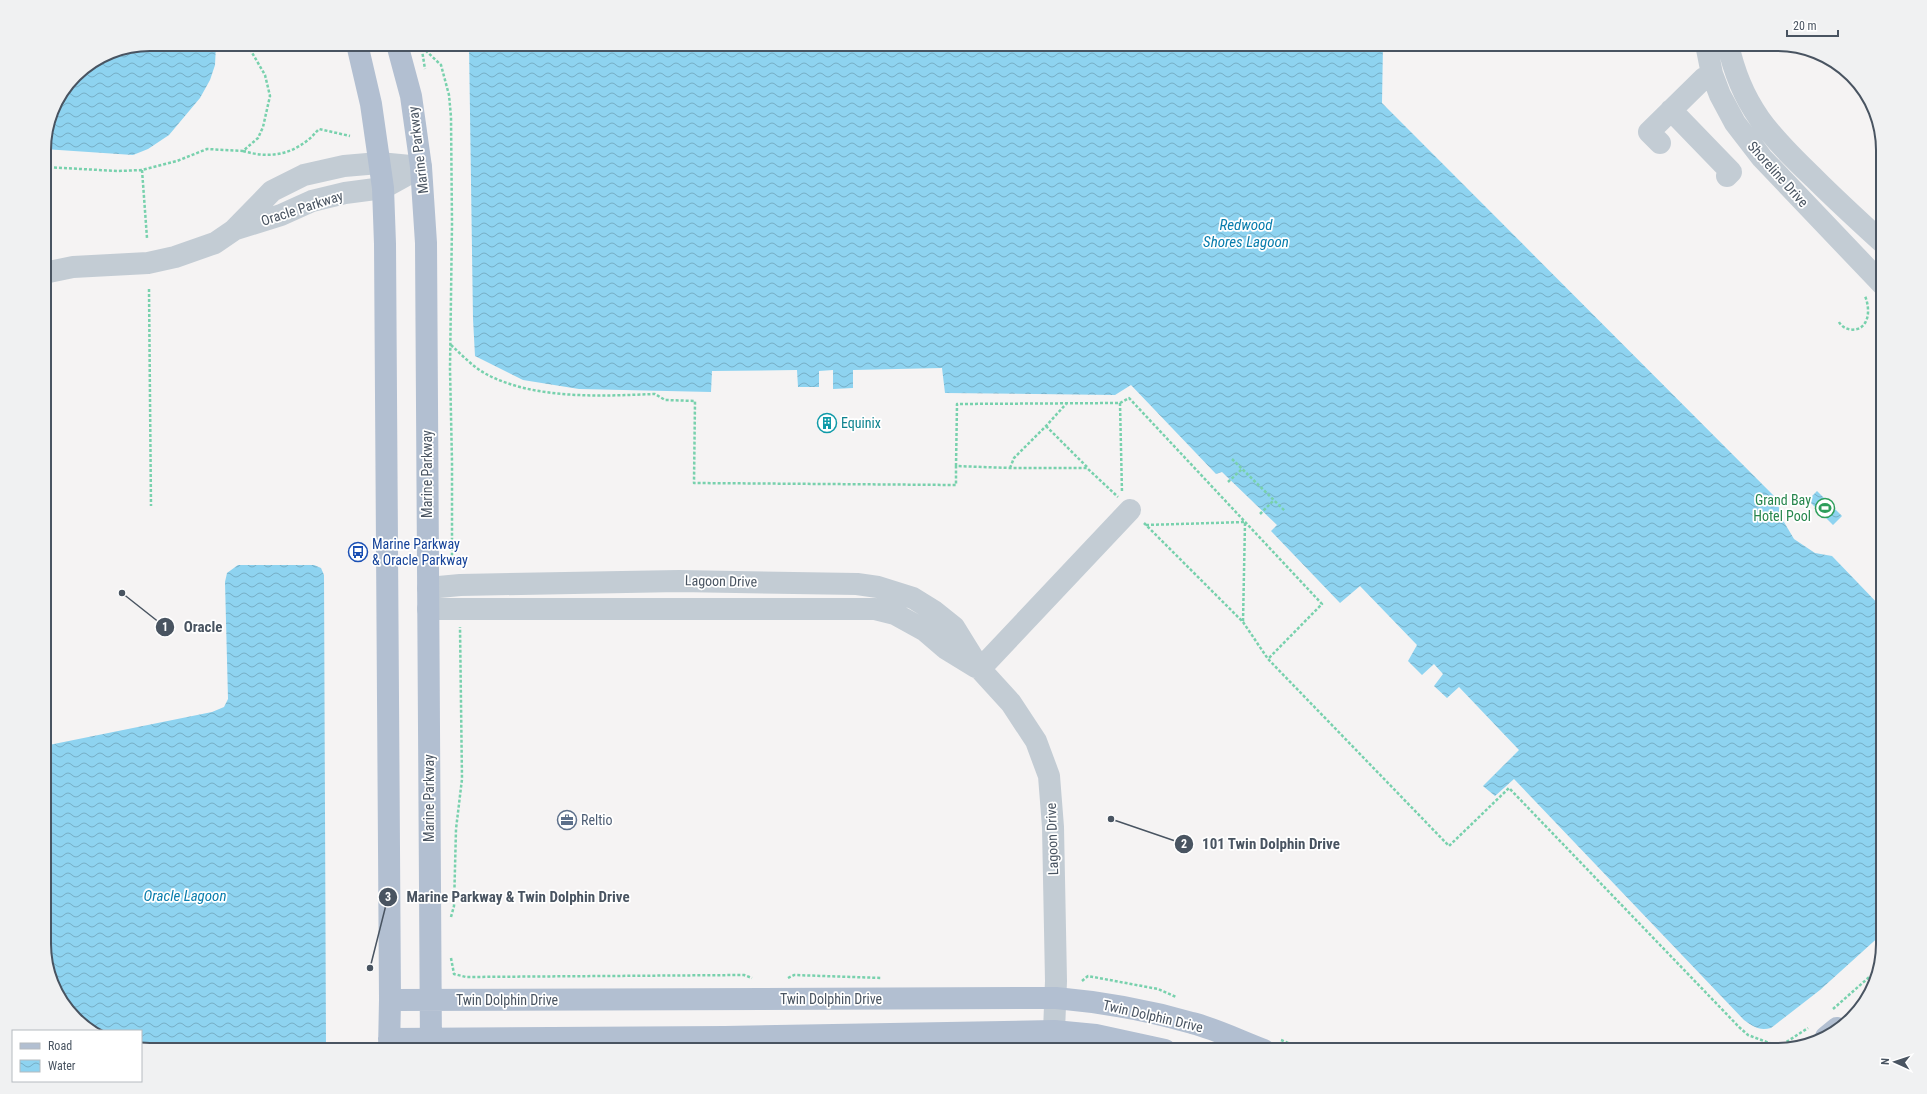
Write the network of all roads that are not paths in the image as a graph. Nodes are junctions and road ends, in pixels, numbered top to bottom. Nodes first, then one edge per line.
1 (359, 51) edge
2 (399, 51) edge
3 (1707, 51) edge
4 (1730, 51) edge
5 (1712, 74) junction
6 (1671, 110) junction
7 (1660, 143) dead end
8 (379, 163) junction
9 (422, 167) junction
10 (1727, 176) dead end
11 (383, 188) junction
12 (234, 230) junction
13 (1876, 236) edge
14 (51, 272) edge
15 (1876, 278) edge
16 (1126, 506) road end
17 (428, 588) junction
18 (428, 609) junction
19 (980, 669) junction
20 (1056, 998) junction
21 (390, 1000) junction
22 (431, 1000) junction
23 (1054, 1031) junction
24 (389, 1043) edge
25 (431, 1043) edge
26 (472, 1043) edge
27 (1133, 1043) edge
28 (1246, 1043) edge

1 - 8 main road
2 - 9 main road, Marine Parkway
3 - 5 street, Shoreline Drive
4 - 13 street, Shoreline Drive
5 - 6 street
5 - 15 street, Shoreline Drive
6 - 7 street
6 - 10 street
8 - 9 street, Oracle Parkway
8 - 11 main road
8 - 12 street, Oracle Parkway
9 - 11 street, Oracle Parkway
9 - 17 main road, Marine Parkway
11 - 12 street, Oracle Parkway
11 - 21 main road
12 - 14 street, Oracle Parkway
16 - 19 street
17 - 18 main road, Marine Parkway
17 - 19 street, Lagoon Drive
18 - 19 street, Lagoon Drive
18 - 22 main road, Marine Parkway
19 - 20 street, Lagoon Drive
20 - 22 main road, Twin Dolphin Drive
20 - 23 street, Lagoon Drive
20 - 28 main road, Twin Dolphin Drive
21 - 22 main road, Twin Dolphin Drive
21 - 24 main road
22 - 25 main road, Marine Parkway
23 - 26 main road
23 - 27 main road

